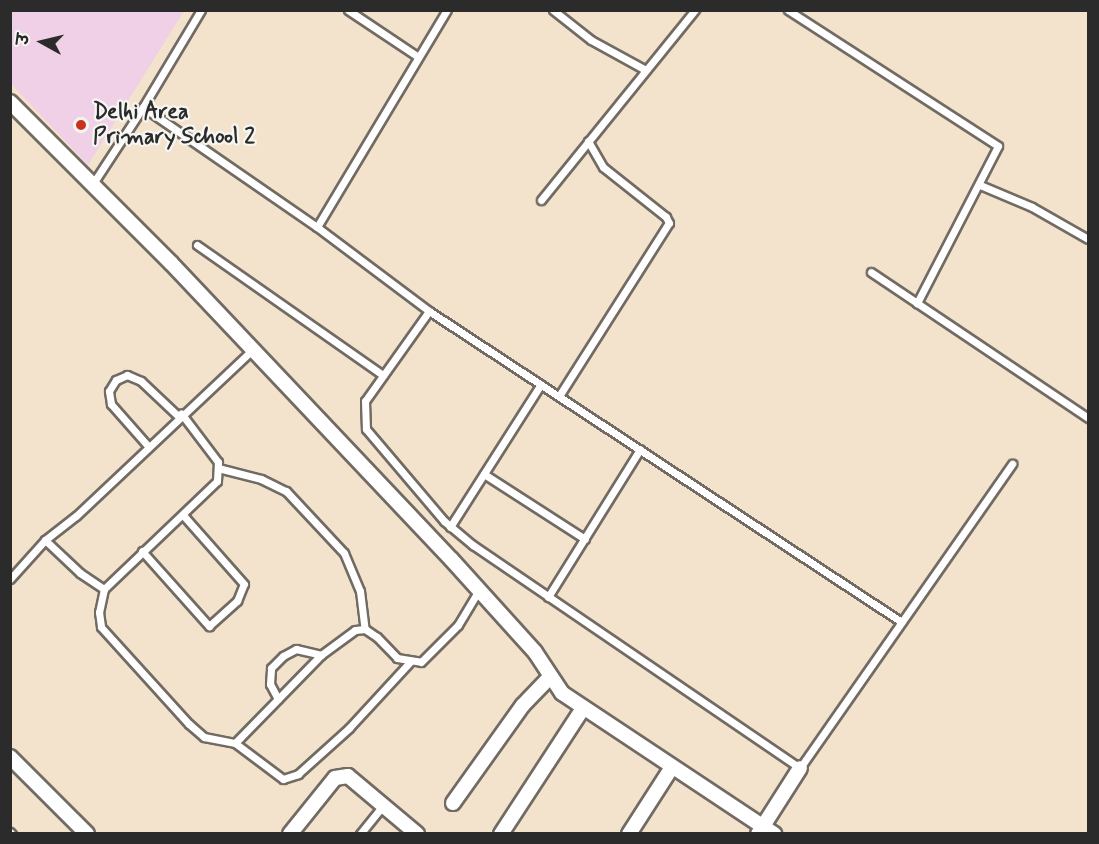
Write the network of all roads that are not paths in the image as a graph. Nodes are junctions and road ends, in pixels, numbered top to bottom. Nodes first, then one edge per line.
1 (201, 10) edge
2 (348, 10) edge
3 (447, 10) edge
4 (553, 10) edge
5 (695, 10) edge
6 (788, 10) edge
7 (417, 56) junction
8 (644, 69) junction
9 (10, 102) edge
10 (143, 107) junction
11 (588, 141) junction
12 (92, 185) junction
13 (980, 185) junction
14 (541, 200) dead end
15 (317, 227) junction
16 (1089, 240) edge
17 (197, 245) dead end
18 (871, 273) dead end
19 (917, 303) junction
20 (429, 311) junction
21 (251, 351) junction
22 (383, 375) junction
23 (541, 384) junction
24 (559, 396) junction
25 (179, 415) junction
26 (1089, 418) edge
27 (148, 446) junction
28 (640, 449) junction
29 (1012, 464) dead end
30 (218, 468) junction
31 (484, 474) junction
32 (183, 515) junction
33 (450, 527) junction
34 (585, 538) junction
35 (45, 540) junction
36 (142, 551) junction
37 (10, 579) edge
38 (104, 589) junction
39 (478, 592) junction
40 (548, 597) junction
41 (900, 621) junction
42 (365, 629) junction
43 (321, 656) junction
44 (410, 662) junction
45 (550, 677) junction
46 (278, 699) junction
47 (584, 708) junction
48 (236, 743) junction
49 (10, 758) edge
50 (672, 767) junction
51 (800, 768) junction
52 (453, 803) dead end
53 (383, 806) junction
54 (765, 831) edge
55 (87, 834) edge
56 (290, 834) edge
57 (360, 834) edge
58 (417, 834) edge
59 (501, 834) edge
60 (629, 834) edge

1 - 10 lane
2 - 7 lane
3 - 7 lane
4 - 8 lane
5 - 8 lane
6 - 13 lane
7 - 15 lane
8 - 11 lane
9 - 12 street
10 - 12 lane
10 - 15 lane
11 - 14 lane
11 - 24 lane
12 - 21 street
13 - 16 lane
13 - 19 lane
15 - 20 lane
17 - 22 lane
18 - 19 lane
19 - 26 lane
20 - 22 lane
20 - 23 lane
21 - 25 lane
21 - 39 street
22 - 33 lane
23 - 24 lane
23 - 31 lane
24 - 28 lane
25 - 27 lane
25 - 27 lane
25 - 30 lane
27 - 35 lane
28 - 34 lane
28 - 41 lane
29 - 41 lane
30 - 32 lane
30 - 42 lane
31 - 33 lane
31 - 34 lane
32 - 36 lane
32 - 36 lane
33 - 40 lane
34 - 40 lane
35 - 37 lane
35 - 38 lane
36 - 38 lane
38 - 48 lane
39 - 44 lane
39 - 45 street
40 - 51 lane
41 - 51 lane
42 - 43 lane
42 - 44 lane
43 - 46 lane
43 - 46 lane
44 - 48 lane
45 - 47 street
45 - 52 street
46 - 48 lane
47 - 50 street
47 - 59 street
49 - 55 street
50 - 54 street
50 - 60 street
51 - 54 street
53 - 56 street
53 - 57 lane
53 - 58 street

